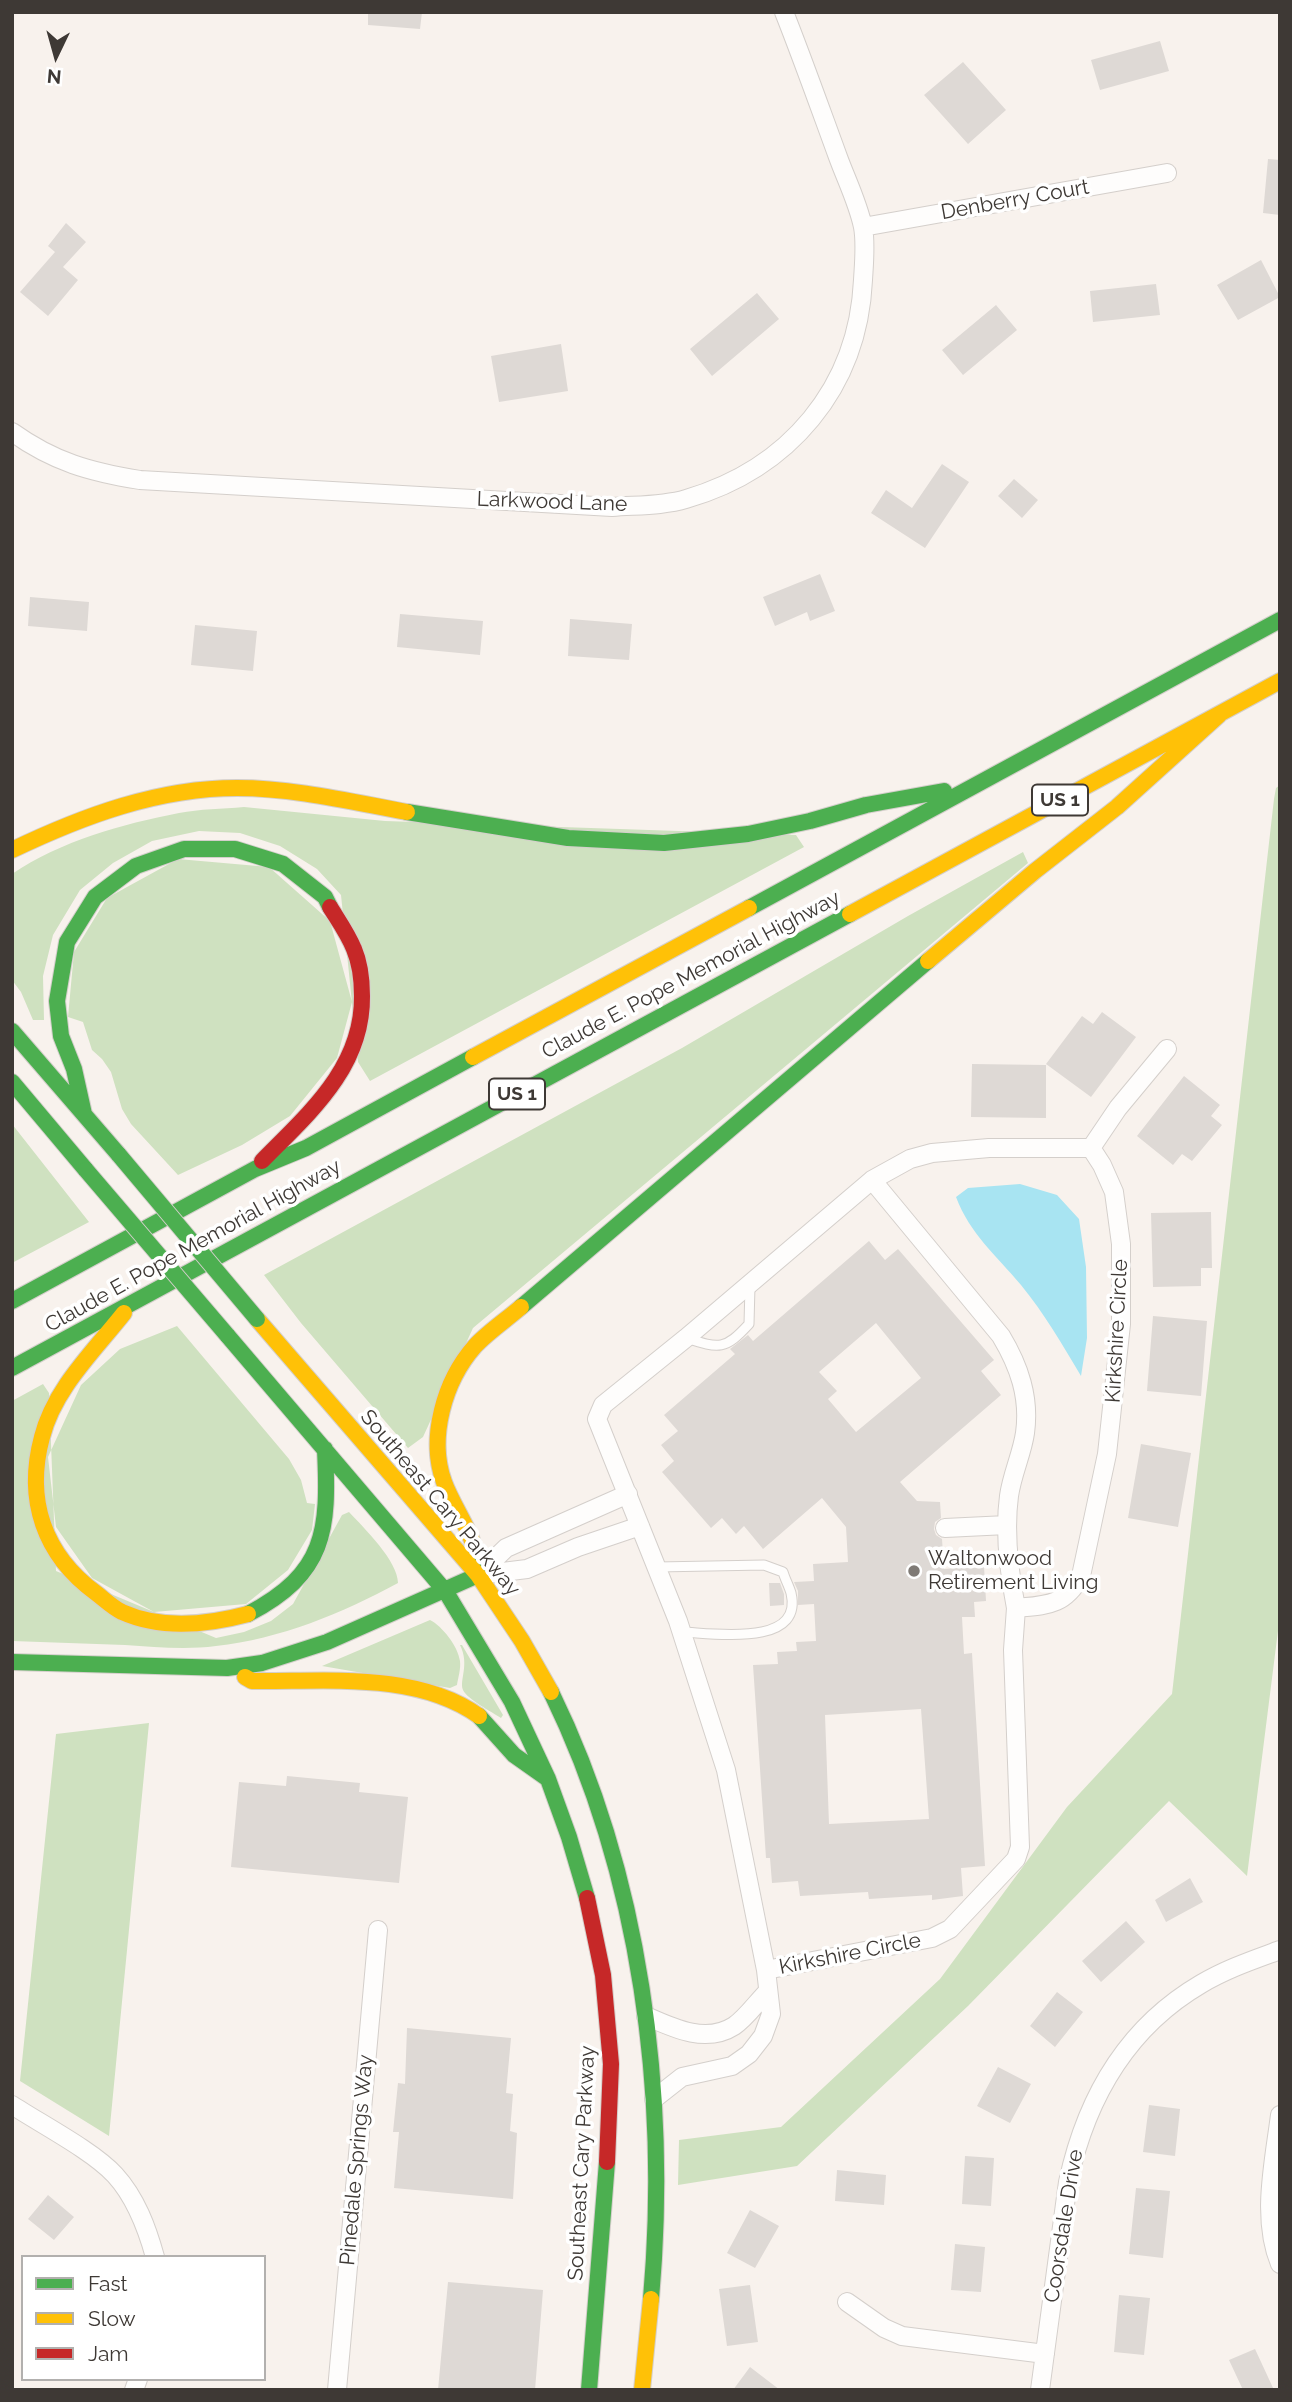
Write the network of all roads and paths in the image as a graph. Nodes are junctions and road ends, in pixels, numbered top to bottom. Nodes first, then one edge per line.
1 (784, 12) edge
2 (1167, 173) dead end
3 (863, 227) junction
4 (12, 432) edge
5 (1280, 620) edge
6 (1280, 681) edge
7 (1219, 715) junction
8 (971, 787) junction
9 (12, 850) edge
10 (12, 1031) edge
11 (1167, 1049) dead end
12 (12, 1082) edge
13 (84, 1114) junction
14 (1091, 1148) junction
15 (255, 1169) junction
16 (872, 1180) junction
17 (750, 1284) junction
18 (12, 1300) edge
19 (133, 1301) junction
20 (686, 1338) junction
21 (12, 1368) edge
22 (325, 1449) junction
23 (628, 1494) junction
24 (1007, 1525) junction
25 (640, 1526) junction
26 (945, 1528) dead end
27 (657, 1567) junction
28 (478, 1575) junction
29 (446, 1592) junction
30 (1016, 1608) junction
31 (682, 1632) junction
32 (12, 1662) edge
33 (227, 1668) junction
34 (548, 1779) junction
35 (378, 1930) dead end
36 (1280, 1950) edge
37 (766, 1969) junction
38 (768, 1991) junction
39 (646, 2016) junction
40 (653, 2099) junction
41 (12, 2105) edge
42 (1280, 2115) edge
43 (154, 2255) edge
44 (1280, 2264) edge
45 (847, 2302) dead end
46 (1045, 2354) junction
47 (337, 2390) edge
48 (589, 2390) edge
49 (642, 2390) edge
50 (1040, 2390) edge

1 - 3 street, Larkwood Lane
2 - 3 street, Denberry Court
3 - 4 street, Larkwood Lane
5 - 8 main road, Claude E. Pope Memorial Highway / US 1
6 - 7 main road, Claude E. Pope Memorial Highway / US 1
7 - 19 main road, Claude E. Pope Memorial Highway / US 1
7 - 28 main road
8 - 9 main road
8 - 15 main road, Claude E. Pope Memorial Highway / US 1
10 - 13 main road, Southeast Cary Parkway
11 - 14 street
12 - 22 main road, Southeast Cary Parkway, bridge
13 - 15 main road
13 - 28 main road, Southeast Cary Parkway, bridge
14 - 16 street, Kirkshire Circle
14 - 30 street, Kirkshire Circle
15 - 18 main road, Claude E. Pope Memorial Highway / US 1
16 - 17 street, Kirkshire Circle
16 - 24 street
17 - 20 street, Kirkshire Circle
17 - 20 lane
19 - 21 main road, Claude E. Pope Memorial Highway / US 1
19 - 22 main road
20 - 23 street, Kirkshire Circle
22 - 29 main road, Southeast Cary Parkway
23 - 25 street, Kirkshire Circle
23 - 28 street
24 - 26 street
24 - 30 street
25 - 27 street, Kirkshire Circle
25 - 28 street
27 - 31 street, Kirkshire Circle
27 - 31 lane
28 - 29 main road
28 - 39 main road, Southeast Cary Parkway
29 - 33 main road
29 - 34 main road, Southeast Cary Parkway
30 - 37 street, Kirkshire Circle
31 - 37 street, Kirkshire Circle
32 - 33 main road
33 - 34 main road
34 - 48 main road, Southeast Cary Parkway
35 - 47 street, Pinedale Springs Way
36 - 46 street, Coorsdale Drive
37 - 38 street, Kirkshire Circle
38 - 39 street, Kirkshire Circle
38 - 40 street, Kirkshire Circle
39 - 40 main road, Southeast Cary Parkway
40 - 49 main road, Southeast Cary Parkway
41 - 43 street
42 - 44 street
45 - 46 street
46 - 50 street, Coorsdale Drive

